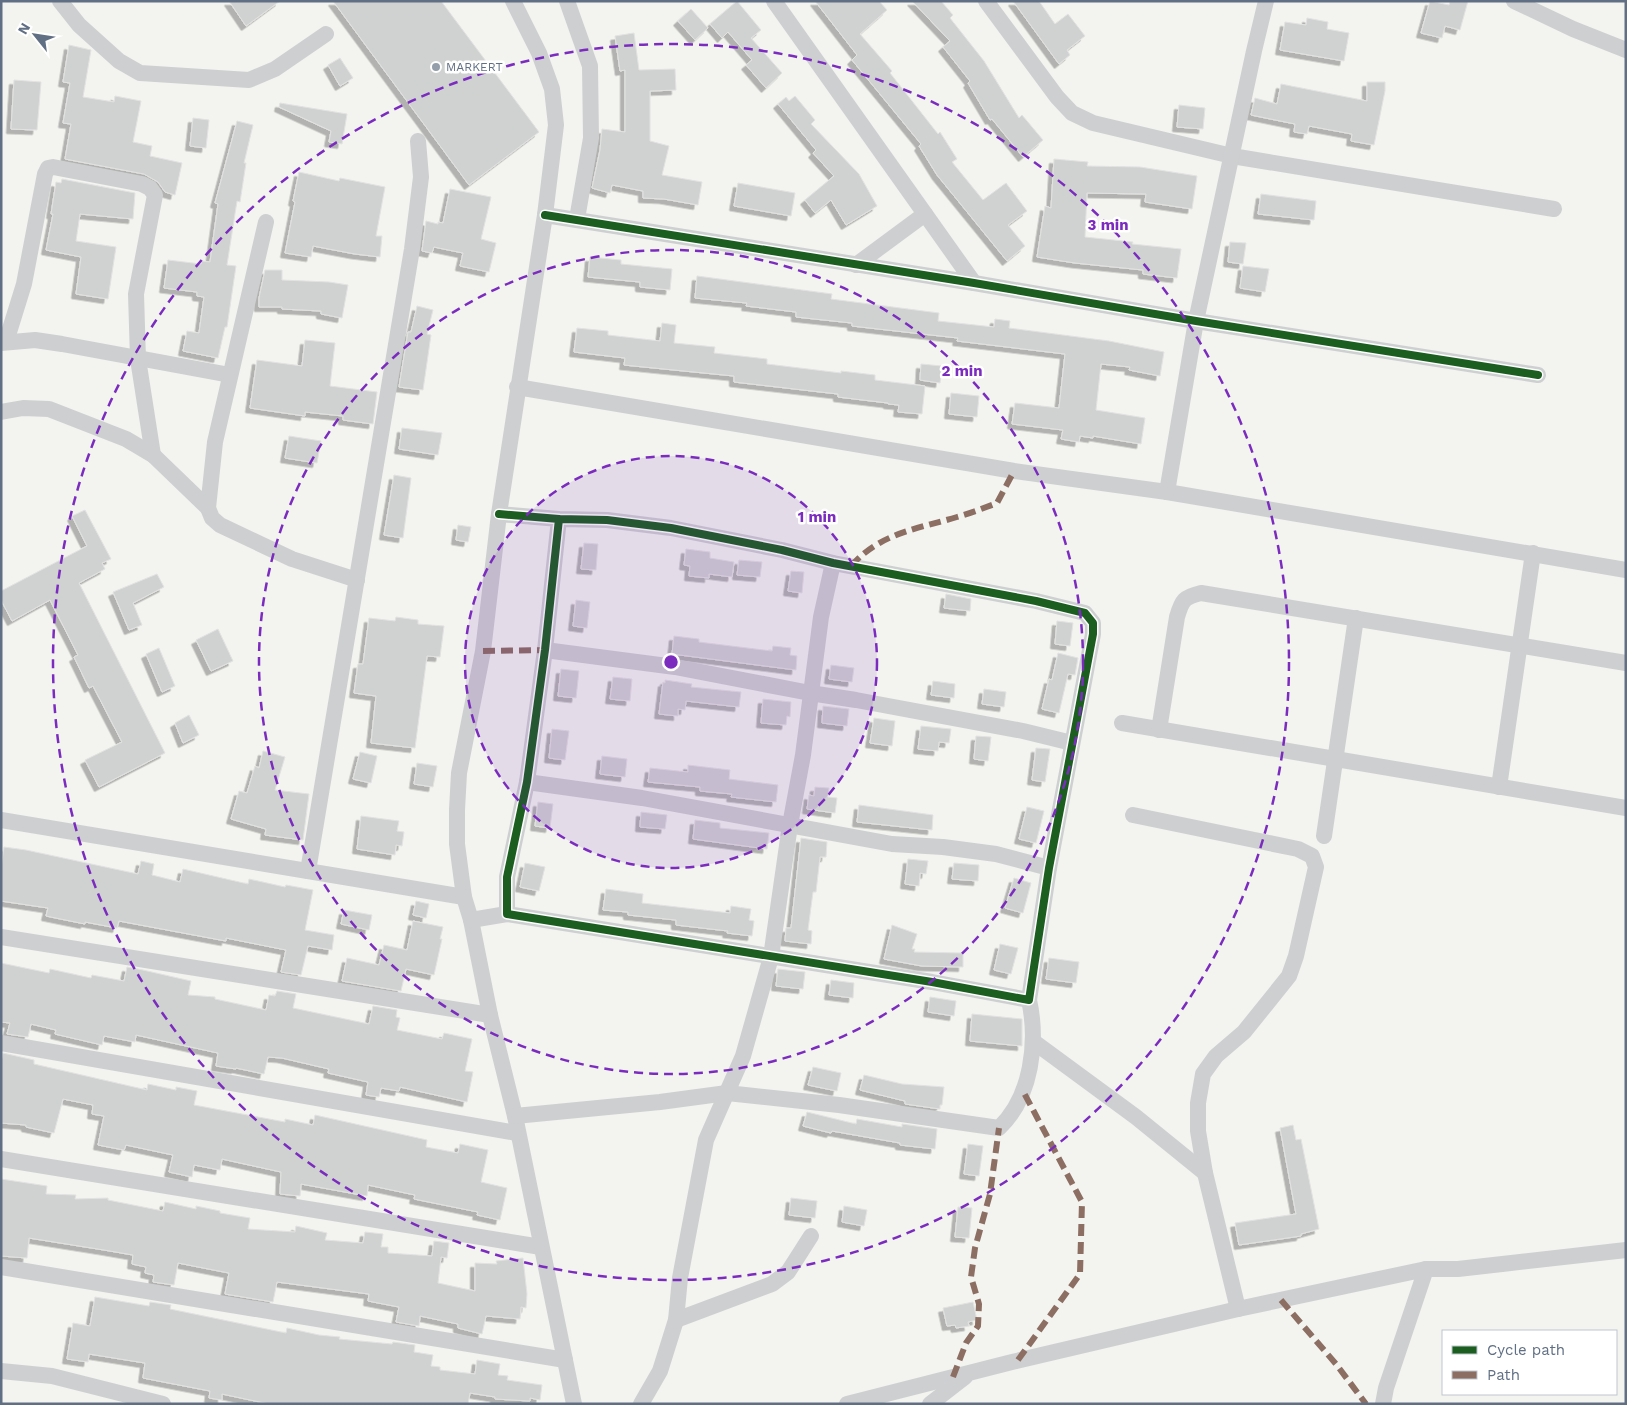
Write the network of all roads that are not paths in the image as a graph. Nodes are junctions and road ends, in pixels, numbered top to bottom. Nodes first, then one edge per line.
1 (60, 1) edge
2 (513, 1) edge
3 (567, 1) edge
4 (774, 1) edge
5 (986, 1) edge
6 (1266, 1) edge
7 (1514, 1) edge
8 (326, 34) dead end
9 (1626, 50) edge
10 (418, 142) dead end
11 (1232, 156) junction
12 (1554, 210) dead end
13 (925, 214) junction
14 (545, 215) junction
15 (577, 219) junction
16 (266, 222) dead end
17 (856, 265) junction
18 (974, 283) junction
19 (1196, 321) junction
20 (4, 342) edge
21 (138, 359) junction
22 (230, 375) junction
23 (1538, 376) dead end
24 (517, 387) junction
25 (1, 412) edge
26 (154, 455) junction
27 (1167, 492) junction
28 (208, 508) junction
29 (498, 514) junction
30 (559, 519) junction
31 (1533, 553) junction
32 (833, 563) junction
33 (1626, 570) edge
34 (357, 580) junction
35 (1356, 618) junction
36 (1520, 646) junction
37 (545, 650) junction
38 (1626, 663) edge
39 (810, 693) junction
40 (1122, 723) dead end
41 (1159, 730) junction
42 (1072, 742) junction
43 (1336, 760) junction
44 (526, 782) junction
45 (1499, 786) junction
46 (1626, 808) edge
47 (1133, 815) dead end
48 (1, 820) edge
49 (790, 825) junction
50 (1324, 836) dead end
51 (1049, 868) junction
52 (308, 871) junction
53 (464, 896) junction
54 (507, 914) junction
55 (471, 920) junction
56 (1, 937) edge
57 (771, 957) junction
58 (1030, 1000) junction
59 (490, 1015) junction
60 (1034, 1042) junction
61 (1, 1043) edge
62 (727, 1093) junction
63 (515, 1116) junction
64 (517, 1132) junction
65 (1, 1159) edge
66 (1205, 1173) junction
67 (810, 1236) dead end
68 (541, 1247) junction
69 (1626, 1250) edge
70 (1, 1267) edge
71 (1426, 1269) junction
72 (1238, 1309) junction
73 (676, 1320) junction
74 (565, 1360) junction
75 (1, 1371) edge
76 (971, 1373) junction
77 (163, 1404) edge
78 (574, 1404) edge
79 (641, 1404) edge
80 (847, 1404) edge
81 (930, 1404) edge
82 (1383, 1404) edge

1 - 8 street
2 - 14 street
3 - 15 street
4 - 13 street
5 - 11 street
6 - 11 street
7 - 9 street
10 - 34 street
11 - 12 street
11 - 19 street
13 - 17 street
13 - 18 street
14 - 15 street
14 - 24 street
15 - 17 street
16 - 22 street
17 - 18 street
18 - 19 street
19 - 23 street
19 - 27 street
20 - 21 street
20 - 21 street
21 - 22 street
21 - 26 street
22 - 28 street
24 - 27 street
24 - 29 street
25 - 26 street
26 - 28 street
27 - 31 street
28 - 34 street
29 - 30 street
29 - 53 street
30 - 32 street
30 - 37 street
31 - 33 street
31 - 36 street
32 - 39 street
32 - 42 street
34 - 52 street
35 - 36 street
35 - 41 street
35 - 43 street
36 - 38 street
36 - 45 street
37 - 39 street
37 - 44 street
39 - 42 street
39 - 49 street
40 - 41 street
41 - 43 street
42 - 51 street
43 - 45 street
43 - 50 street
44 - 49 street
44 - 54 street
45 - 46 street
47 - 66 street
48 - 52 street
49 - 51 street
49 - 57 street
51 - 58 street
52 - 53 street
53 - 55 street
54 - 55 street
54 - 57 street
55 - 59 street
56 - 59 street
57 - 58 street
57 - 62 street
58 - 60 street
59 - 63 street
60 - 62 street
60 - 66 street
61 - 64 street
62 - 63 street
62 - 73 street
63 - 64 street
64 - 68 street
65 - 68 street
66 - 72 street
67 - 73 street
68 - 74 street
69 - 71 street
70 - 74 street
71 - 72 street
71 - 82 street
72 - 76 street
73 - 79 street
74 - 78 street
75 - 77 street
76 - 80 street
76 - 81 street

